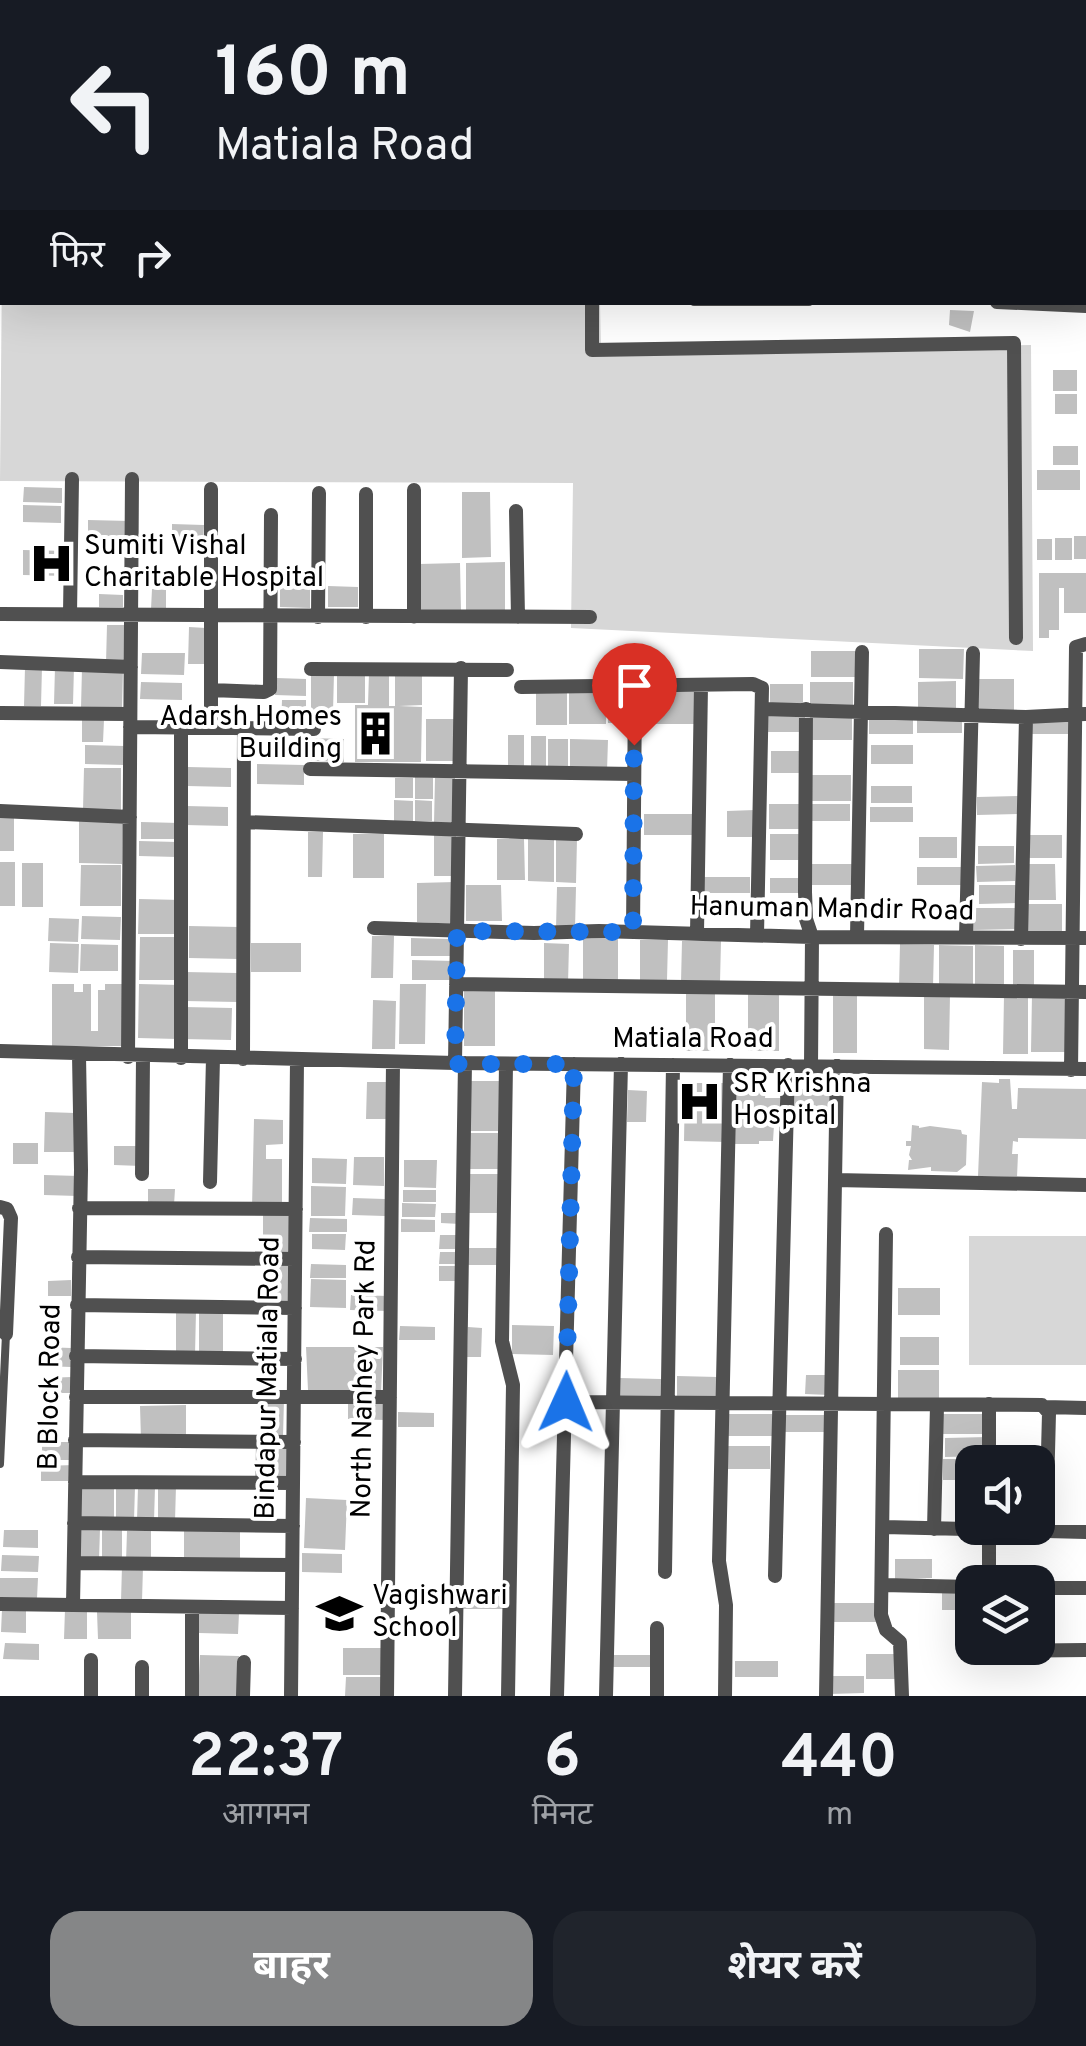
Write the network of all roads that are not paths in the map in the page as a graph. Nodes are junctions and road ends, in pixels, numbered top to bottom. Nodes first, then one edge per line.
1 (592, 305) edge
2 (72, 478) dead end
3 (132, 479) dead end
4 (211, 489) dead end
5 (414, 490) dead end
6 (319, 492) dead end
7 (366, 494) dead end
8 (516, 511) dead end
9 (272, 515) dead end
10 (131, 612) junction
11 (0, 614) edge
12 (70, 614) junction
13 (210, 614) junction
14 (269, 616) junction
15 (318, 617) junction
16 (366, 617) junction
17 (414, 617) junction
18 (518, 617) junction
19 (590, 617) dead end
20 (1016, 638) dead end
21 (1086, 644) edge
22 (862, 652) dead end
23 (973, 654) dead end
24 (0, 662) edge
25 (130, 666) junction
26 (460, 668) junction
27 (311, 669) dead end
28 (507, 670) dead end
29 (635, 686) junction
30 (700, 686) junction
31 (521, 687) dead end
32 (211, 690) junction
33 (806, 709) junction
34 (764, 710) junction
35 (862, 712) junction
36 (0, 713) edge
37 (972, 714) junction
38 (1081, 714) edge
39 (1026, 716) junction
40 (130, 720) junction
41 (181, 727) junction
42 (210, 727) junction
43 (244, 727) junction
44 (314, 729) dead end
45 (310, 769) dead end
46 (459, 770) junction
47 (634, 774) junction
48 (0, 811) edge
49 (130, 816) junction
50 (244, 822) junction
51 (458, 831) junction
52 (576, 834) dead end
53 (374, 928) dead end
54 (457, 931) junction
55 (633, 932) junction
56 (698, 933) junction
57 (757, 935) junction
58 (812, 936) junction
59 (857, 936) junction
60 (966, 938) junction
61 (1079, 938) edge
62 (1021, 939) junction
63 (456, 984) junction
64 (812, 986) junction
65 (1079, 992) edge
66 (0, 1051) edge
67 (80, 1055) junction
68 (136, 1057) junction
69 (181, 1058) junction
70 (214, 1058) junction
71 (243, 1059) junction
72 (298, 1060) junction
73 (394, 1062) junction
74 (460, 1063) junction
75 (506, 1064) junction
76 (574, 1064) junction
77 (621, 1064) junction
78 (673, 1065) junction
79 (730, 1065) junction
80 (788, 1065) junction
81 (812, 1066) junction
82 (837, 1066) junction
83 (1079, 1070) edge
84 (142, 1174) dead end
85 (836, 1180) junction
86 (210, 1182) dead end
87 (1086, 1185) edge
88 (0, 1207) edge
89 (79, 1208) junction
90 (296, 1208) junction
91 (886, 1234) dead end
92 (78, 1258) junction
93 (295, 1259) junction
94 (77, 1305) junction
95 (295, 1308) junction
96 (6, 1334) joint
97 (76, 1356) junction
98 (294, 1359) junction
99 (76, 1398) junction
100 (294, 1398) junction
101 (390, 1398) junction
102 (566, 1402) junction
103 (614, 1402) junction
104 (669, 1403) junction
105 (721, 1404) junction
106 (989, 1404) junction
107 (779, 1405) junction
108 (832, 1406) junction
109 (886, 1406) junction
110 (936, 1406) junction
111 (1045, 1408) junction
112 (1086, 1408) edge
113 (76, 1440) junction
114 (294, 1442) junction
115 (989, 1445) edge
116 (1048, 1445) edge
117 (0, 1464) edge
118 (75, 1482) junction
119 (293, 1482) junction
120 (74, 1524) junction
121 (293, 1526) junction
122 (884, 1528) junction
123 (934, 1529) junction
124 (955, 1529) edge
125 (1055, 1532) edge
126 (1086, 1532) edge
127 (74, 1562) junction
128 (292, 1565) junction
129 (665, 1572) dead end
130 (775, 1576) dead end
131 (884, 1585) junction
132 (955, 1587) edge
133 (1055, 1588) edge
134 (1086, 1588) edge
135 (0, 1604) edge
136 (73, 1605) junction
137 (192, 1607) junction
138 (292, 1608) junction
139 (657, 1628) dead end
140 (1055, 1650) edge
141 (1086, 1650) edge
142 (92, 1660) dead end
143 (244, 1662) dead end
144 (142, 1667) dead end
145 (91, 1696) edge
146 (142, 1696) edge
147 (192, 1696) edge
148 (243, 1696) edge
149 (291, 1696) edge
150 (388, 1696) edge
151 (455, 1696) edge
152 (508, 1696) edge
153 (557, 1696) edge
154 (606, 1696) edge
155 (657, 1696) edge
156 (725, 1696) edge
157 (826, 1696) edge
158 (902, 1696) edge

1 - 20 street
2 - 12 street
3 - 10 street
4 - 13 street
5 - 17 street
6 - 15 street
7 - 16 street
8 - 18 street
9 - 14 street
10 - 12 street
10 - 13 street
10 - 25 street
11 - 12 street
13 - 14 street
13 - 32 street
14 - 15 street
14 - 32 street
15 - 16 street
16 - 17 street
17 - 18 street
18 - 19 street
21 - 38 street
22 - 35 street
23 - 37 street
24 - 25 street
25 - 40 street
26 - 27 street
26 - 28 street
26 - 46 street
29 - 30 street
29 - 31 street
29 - 47 street
30 - 34 street
30 - 56 street
32 - 42 street
33 - 34 street
33 - 35 street
33 - 58 street
34 - 57 street
35 - 37 street
35 - 59 street
36 - 40 street
37 - 39 street
37 - 60 street
38 - 39 street
38 - 61 street
39 - 62 street
40 - 41 street
40 - 49 street
41 - 42 street
41 - 69 street
42 - 43 street
43 - 44 street
43 - 50 street
45 - 46 street
46 - 47 street
46 - 51 street
47 - 55 street
48 - 49 street
49 - 68 street
50 - 51 street
50 - 71 street
51 - 52 street
51 - 54 street
53 - 54 street, Hanuman Mandir Road
54 - 55 street, Hanuman Mandir Road
54 - 63 street
55 - 56 street, Hanuman Mandir Road
56 - 57 street, Hanuman Mandir Road
57 - 58 street, Hanuman Mandir Road
58 - 59 street, Hanuman Mandir Road
58 - 64 street
59 - 60 street, Hanuman Mandir Road
60 - 62 street, Hanuman Mandir Road
61 - 62 street, Hanuman Mandir Road
61 - 65 street
63 - 64 street
63 - 74 street
64 - 65 street
64 - 81 street
65 - 83 street
66 - 67 street, Matiala Road
67 - 68 street, Matiala Road
67 - 89 street, B Block Road
68 - 69 street, Matiala Road
68 - 84 street
69 - 70 street, Matiala Road
70 - 71 street, Matiala Road
70 - 86 street
71 - 72 street, Matiala Road
72 - 73 street, Matiala Road
72 - 90 street, Bindapur Matiala Road
73 - 74 street, Matiala Road
73 - 101 street, North Nanhey Park Rd
74 - 75 street, Matiala Road
74 - 151 street
75 - 76 street, Matiala Road
75 - 152 street
76 - 77 street, Matiala Road
76 - 102 street
77 - 78 street, Matiala Road
77 - 103 street
78 - 79 street, Matiala Road
78 - 104 street
79 - 80 street, Matiala Road
79 - 105 street
80 - 81 street, Matiala Road
80 - 107 street
81 - 82 street, Matiala Road
82 - 83 street, Matiala Road
82 - 85 street
85 - 87 street
85 - 108 street
88 - 96 street
89 - 90 street
89 - 92 street, B Block Road
90 - 93 street, Bindapur Matiala Road
91 - 109 street
92 - 93 street
92 - 94 street, B Block Road
93 - 95 street, Bindapur Matiala Road
94 - 95 street
94 - 97 street, B Block Road
95 - 98 street, Bindapur Matiala Road
96 - 117 lane
97 - 98 street
97 - 99 street, B Block Road
98 - 100 street, Bindapur Matiala Road
99 - 100 street
99 - 113 street, B Block Road
100 - 101 street
100 - 114 street, Bindapur Matiala Road
101 - 150 street, North Nanhey Park Rd
102 - 103 street
102 - 153 street
103 - 104 street
103 - 154 street
104 - 105 street
104 - 129 street
105 - 107 street
105 - 156 street
106 - 110 street
106 - 111 street
106 - 115 street
107 - 108 street
107 - 130 street
108 - 109 street
108 - 157 street
109 - 110 street
109 - 122 street
110 - 123 street
111 - 112 street
111 - 116 street
113 - 114 street
113 - 118 street, B Block Road
114 - 119 street, Bindapur Matiala Road
118 - 119 street
118 - 120 street, B Block Road
119 - 121 street, Bindapur Matiala Road
120 - 121 street
120 - 127 street, B Block Road
121 - 128 street, Bindapur Matiala Road
122 - 123 street
122 - 131 street
123 - 124 street
125 - 126 street
127 - 128 street
127 - 136 street, B Block Road
128 - 138 street, Bindapur Matiala Road
131 - 132 street
131 - 158 street
133 - 134 street
135 - 136 street
136 - 137 street
137 - 138 street
137 - 147 street
138 - 149 street, Bindapur Matiala Road
139 - 155 street
140 - 141 street
142 - 145 street
143 - 148 street
144 - 146 street

